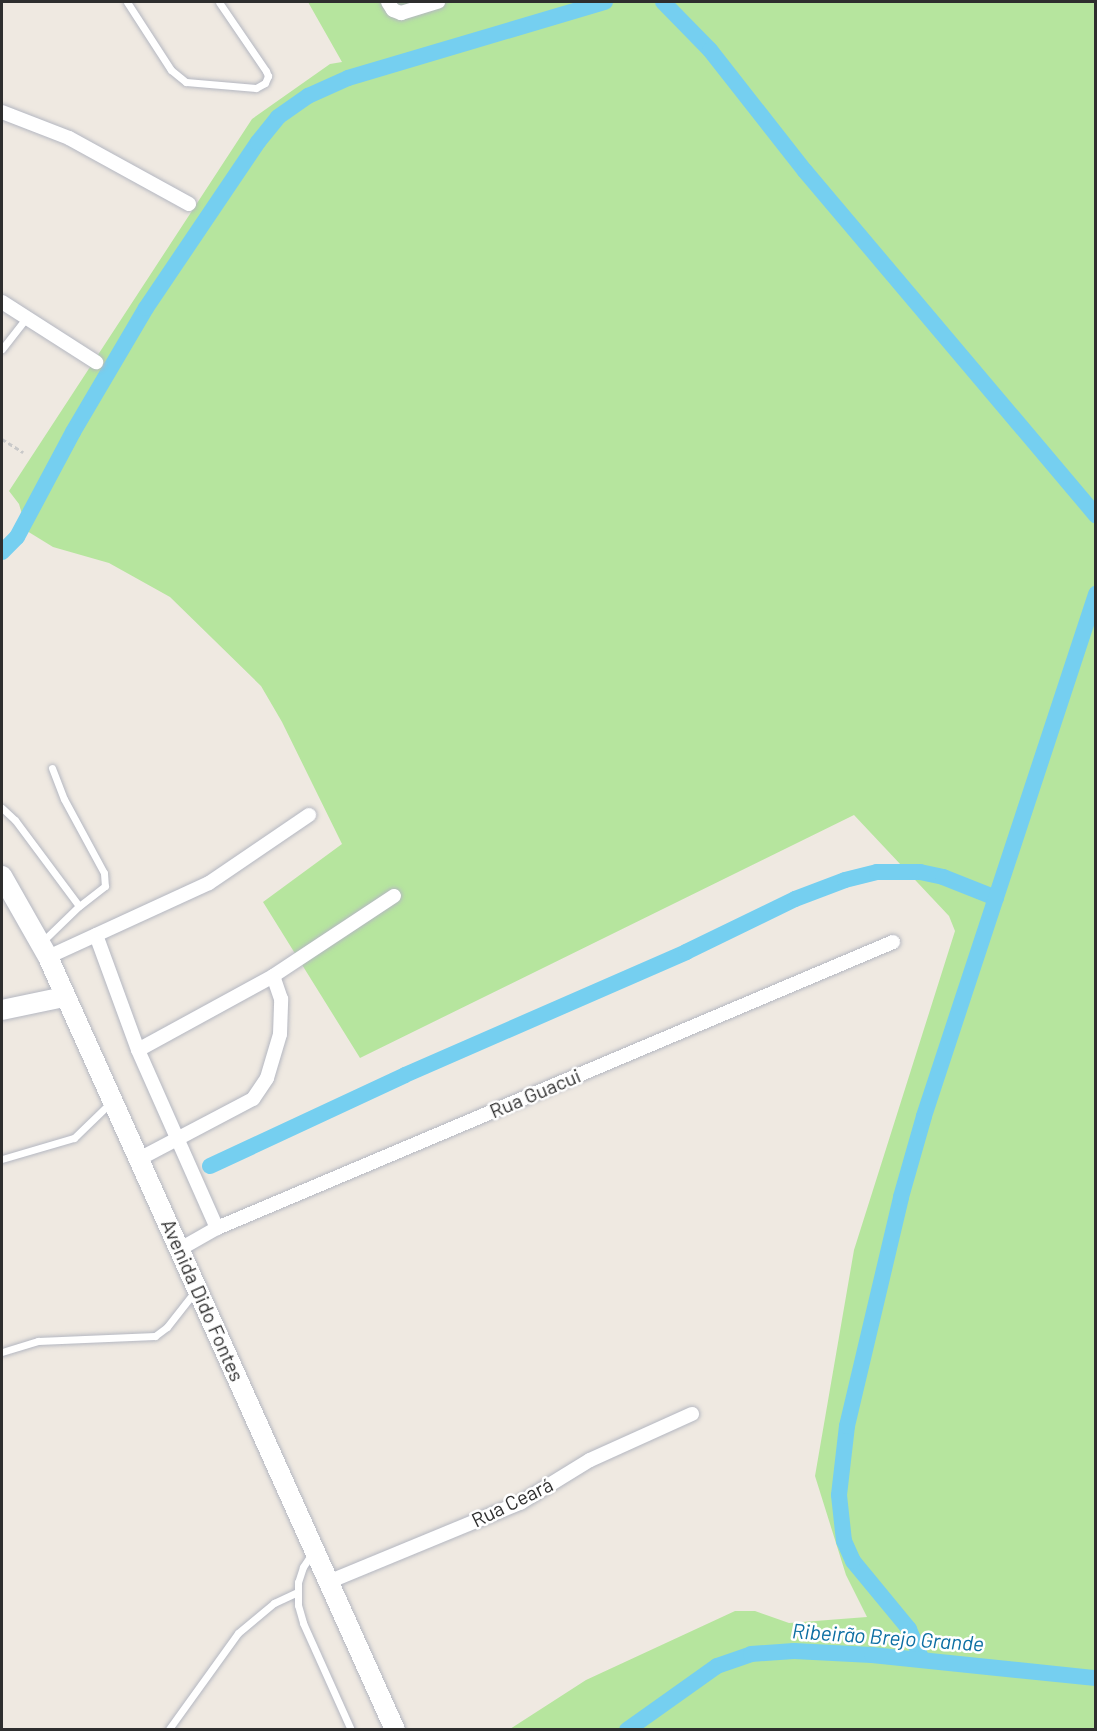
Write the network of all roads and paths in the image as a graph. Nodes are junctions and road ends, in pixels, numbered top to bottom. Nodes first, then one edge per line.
1 (127, 2) edge
2 (219, 2) edge
3 (388, 2) edge
4 (438, 2) edge
5 (2, 112) edge
6 (189, 204) dead end
7 (2, 302) edge
8 (26, 318) junction
9 (2, 349) edge
10 (96, 362) dead end
11 (2, 439) edge
12 (23, 452) dead end
13 (52, 768) dead end
14 (2, 808) edge
15 (309, 815) dead end
16 (2, 876) edge
17 (394, 896) dead end
18 (79, 906) junction
19 (96, 934) junction
20 (892, 942) dead end
21 (44, 950) junction
22 (273, 976) junction
23 (64, 997) junction
24 (2, 1010) edge
25 (138, 1050) junction
26 (112, 1101) junction
27 (179, 1136) junction
28 (2, 1159) edge
29 (139, 1159) junction
30 (217, 1228) junction
31 (180, 1249) junction
32 (198, 1288) junction
33 (2, 1352) edge
34 (692, 1414) dead end
35 (314, 1551) junction
36 (328, 1582) junction
37 (298, 1592) junction
38 (169, 1729) edge
39 (351, 1730) edge
40 (395, 1730) edge

1 - 2 lane
3 - 4 street
5 - 6 street
7 - 8 street
8 - 9 lane
8 - 10 street
11 - 12 path
13 - 18 lane
14 - 18 lane
15 - 19 street
16 - 21 street, Avenida Dido Fontes
17 - 22 street
18 - 21 lane
19 - 21 street
19 - 25 street
20 - 30 street, Rua Guacui
21 - 23 street, Avenida Dido Fontes
22 - 25 street
22 - 27 street
23 - 24 street
23 - 26 street, Avenida Dido Fontes
25 - 27 street
26 - 28 lane
26 - 29 street, Avenida Dido Fontes
27 - 29 street
27 - 30 street
29 - 31 street, Avenida Dido Fontes
30 - 31 street, Rua Guacui
31 - 32 street, Avenida Dido Fontes
32 - 33 lane
32 - 35 street, Avenida Dido Fontes
34 - 36 street, Rua Ceará
35 - 36 street, Avenida Dido Fontes
35 - 37 lane
36 - 40 street, Avenida Dido Fontes
37 - 38 lane
37 - 39 lane

